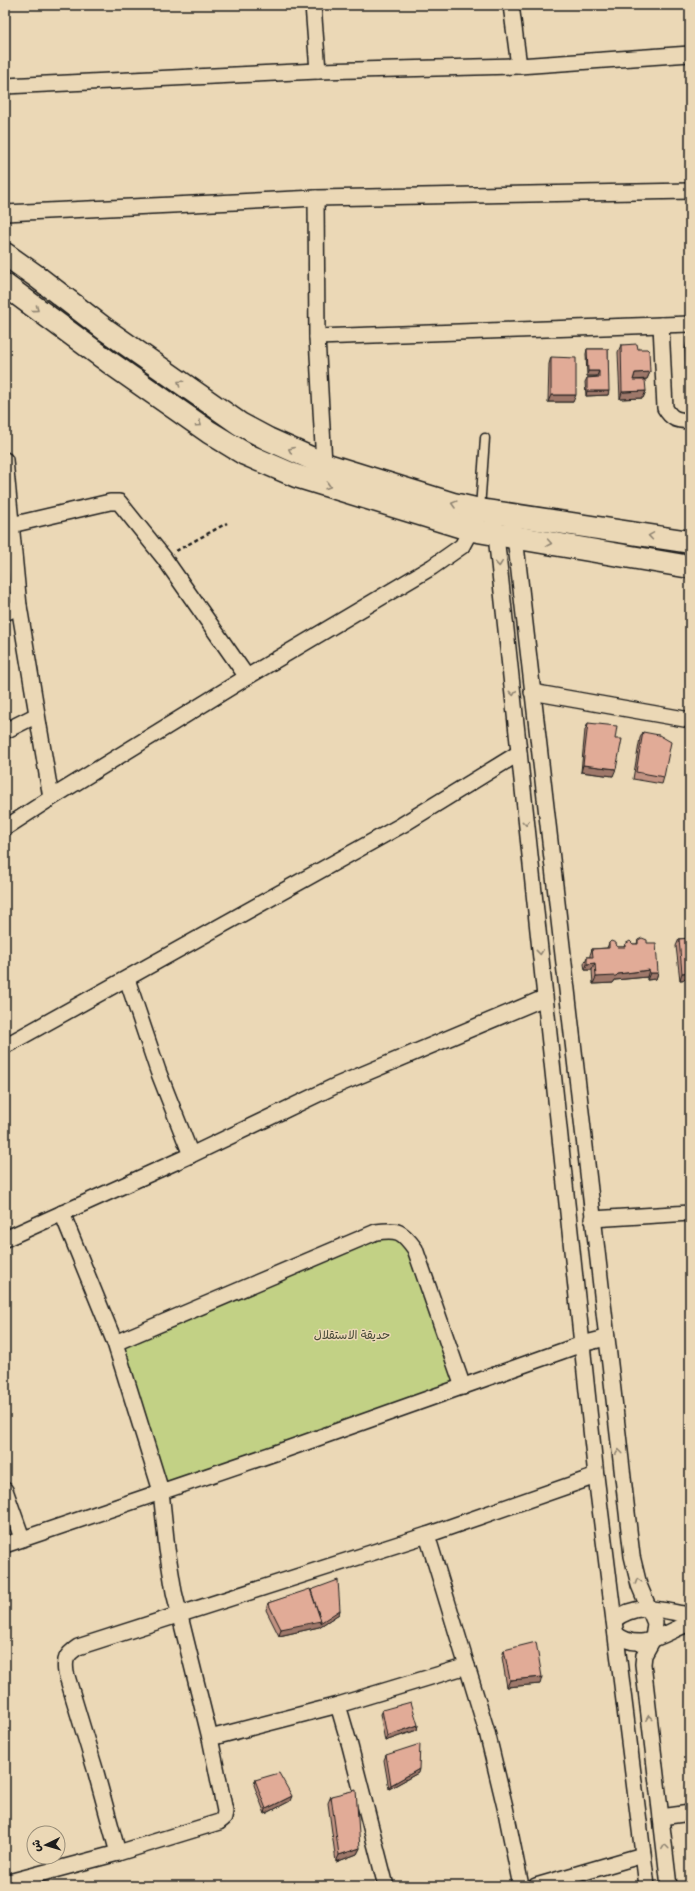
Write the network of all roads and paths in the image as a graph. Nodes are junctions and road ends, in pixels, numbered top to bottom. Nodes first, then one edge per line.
1 (313, 5) edge
2 (512, 5) edge
3 (690, 54) edge
4 (519, 66) junction
5 (318, 71) junction
6 (5, 86) edge
7 (690, 191) edge
8 (316, 198) junction
9 (5, 213) edge
10 (5, 254) edge
11 (36, 276) junction
12 (12, 291) edge
13 (690, 324) edge
14 (661, 325) junction
15 (317, 337) junction
16 (690, 421) edge
17 (485, 438) dead end
18 (5, 460) edge
19 (324, 464) junction
20 (495, 512) junction
21 (227, 523) dead end
22 (11, 525) junction
23 (472, 530) junction
24 (505, 535) junction
25 (690, 542) edge
26 (164, 558) junction
27 (690, 567) edge
28 (20, 606) junction
29 (5, 613) edge
30 (247, 677) junction
31 (532, 692) junction
32 (38, 714) junction
33 (690, 720) edge
34 (5, 731) edge
35 (519, 753) junction
36 (51, 798) junction
37 (5, 828) edge
38 (127, 979) junction
39 (544, 998) junction
40 (5, 1046) edge
41 (190, 1155) junction
42 (690, 1213) edge
43 (62, 1214) junction
44 (592, 1220) junction
45 (5, 1239) edge
46 (606, 1338) junction
47 (114, 1343) junction
48 (582, 1344) junction
49 (463, 1387) junction
50 (596, 1476) junction
51 (5, 1490) edge
52 (161, 1491) junction
53 (427, 1535) junction
54 (22, 1538) junction
55 (5, 1545) edge
56 (649, 1608) junction
57 (179, 1615) junction
58 (690, 1615) edge
59 (690, 1623) edge
60 (615, 1627) junction
61 (653, 1639) junction
62 (468, 1666) junction
63 (338, 1705) junction
64 (210, 1738) junction
65 (690, 1813) edge
66 (661, 1817) junction
67 (118, 1852) junction
68 (643, 1855) junction
69 (5, 1881) edge
70 (386, 1886) edge
71 (521, 1886) edge
72 (536, 1886) edge
73 (647, 1886) edge
74 (669, 1886) edge

1 - 5 street
2 - 4 street
3 - 4 street
4 - 5 street
5 - 6 street
7 - 8 street
8 - 9 street
8 - 15 street
10 - 11 main road
11 - 12 main road
19 -> 11 main road
12 -> 23 main road
13 - 14 street
14 - 15 street
14 - 16 street
15 - 19 street
17 - 20 lane
18 - 22 street
20 -> 19 main road
20 - 23 street
20 - 24 street
20 - 24 street
25 -> 20 main road
21 - 26 path
22 - 26 street
22 - 28 street
23 - 24 main road
23 - 30 street
24 -> 27 main road
24 - 31 street
24 -> 35 street
26 - 30 street
28 - 29 street
28 - 32 street
30 - 36 street
31 - 33 street
31 - 44 street
32 - 34 street
32 - 36 street
35 - 38 street
35 -> 39 street
36 - 37 street
38 - 40 street
38 - 41 street
39 - 41 street
39 - 48 street
41 - 43 street
42 - 44 street
43 - 45 street
43 - 47 street
44 - 46 street
46 - 48 street
56 -> 46 street
47 - 49 street
47 - 52 street
48 - 49 street
48 - 50 street
49 - 52 street
50 - 53 street
50 - 60 street
51 - 54 street
52 - 54 street
52 - 57 street
53 - 57 street
53 - 62 street
54 - 55 street
56 - 58 street
56 - 60 street
56 - 61 street
57 - 64 street
57 - 67 street
59 - 61 street
60 - 61 street
60 - 68 street
66 -> 61 street
62 - 63 street
62 - 71 street
63 - 64 street
63 - 70 street
64 - 67 street
65 - 66 street
74 -> 66 street
67 - 69 street
68 - 72 street
68 - 73 street

